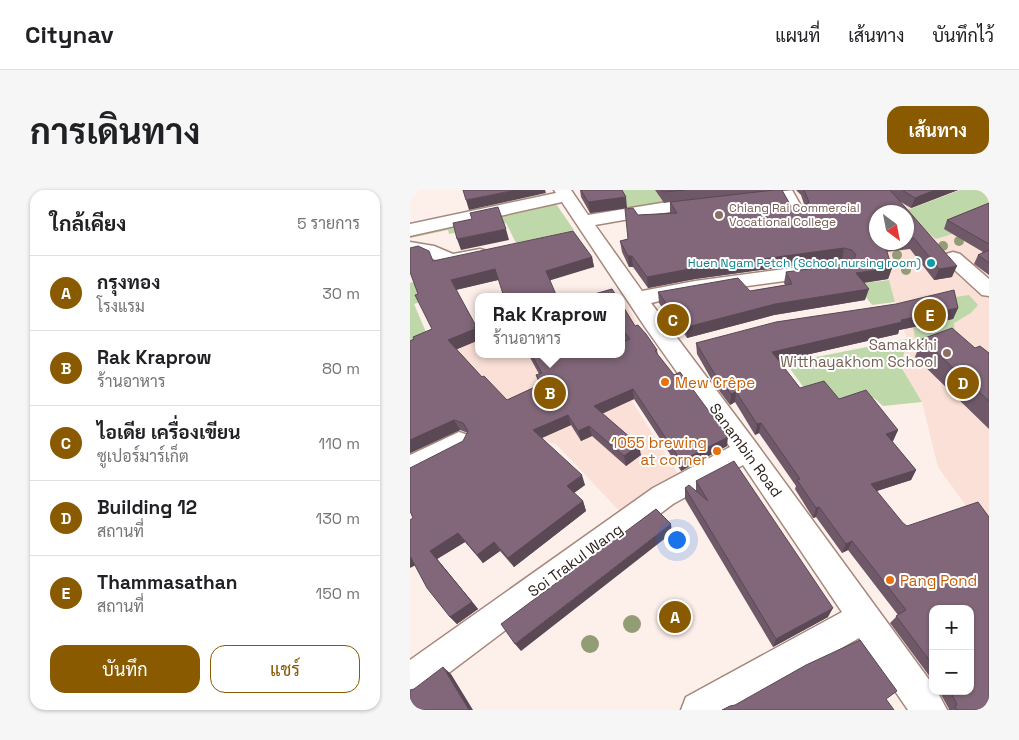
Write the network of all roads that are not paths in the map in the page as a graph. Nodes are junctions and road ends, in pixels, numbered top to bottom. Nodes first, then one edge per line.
1 (564, 193) edge
2 (796, 213) edge
3 (583, 229) junction
4 (410, 230) edge
5 (410, 248) edge
6 (498, 251) edge
7 (953, 258) edge
8 (842, 267) edge
9 (989, 290) edge
10 (637, 298) junction
11 (459, 442) edge
12 (747, 450) junction
13 (410, 468) edge
14 (864, 617) junction
15 (410, 680) edge
16 (699, 710) edge
17 (929, 710) edge

1 - 3 street, Sanambin Road
1 - 4 street
2 - 3 street
3 - 10 street, Sanambin Road
5 - 6 street
7 - 9 street
8 - 10 street
10 - 12 street, Sanambin Road
11 - 13 street
12 - 14 street, Sanambin Road
12 - 15 street, Soi Trakul Wang
14 - 16 street
14 - 17 street, Sanambin Road

